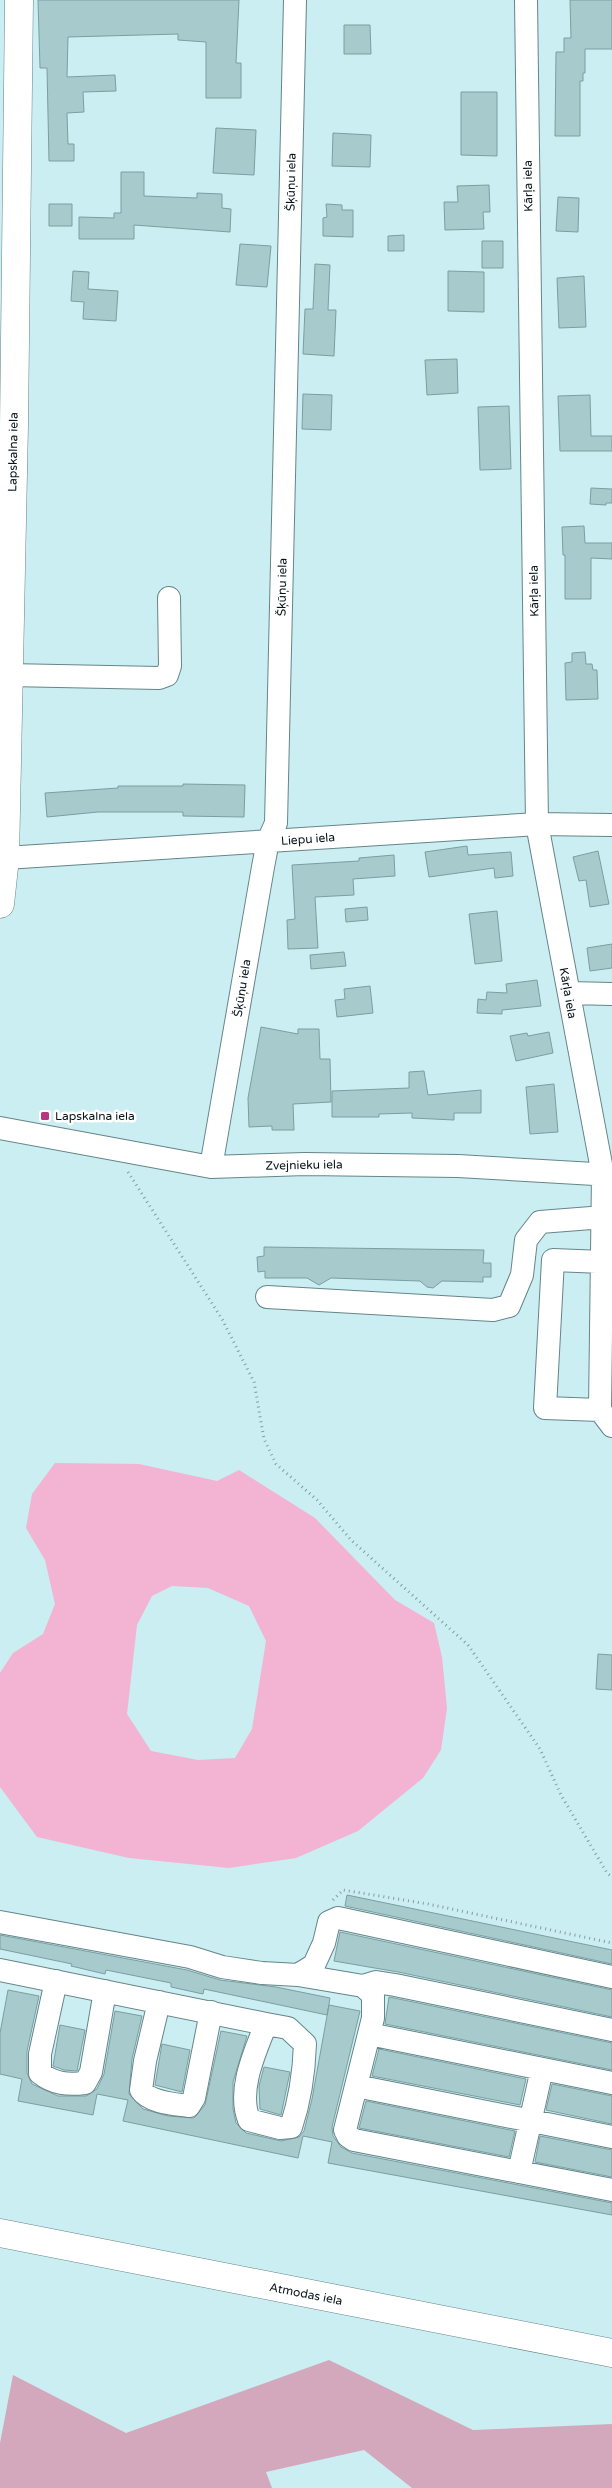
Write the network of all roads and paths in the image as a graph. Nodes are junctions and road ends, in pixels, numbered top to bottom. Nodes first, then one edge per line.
1 (19, 0) edge
2 (295, 0) edge
3 (526, 0) edge
4 (8, 276) edge
5 (7, 426) edge
6 (169, 598) dead end
7 (8, 675) junction
8 (537, 824) junction
9 (612, 825) edge
10 (268, 841) junction
11 (5, 858) junction
12 (0, 904) edge
13 (569, 993) junction
14 (612, 994) edge
15 (0, 1128) edge
16 (211, 1167) junction
17 (127, 1170) dead end
18 (608, 1175) edge
19 (604, 1217) junction
20 (603, 1262) junction
21 (267, 1297) dead end
22 (606, 1418) edge
23 (612, 1877) edge
24 (0, 1922) edge
25 (329, 1922) junction
26 (612, 1943) edge
27 (298, 1975) junction
28 (1, 1977) edge
29 (612, 1977) edge
30 (56, 1981) junction
31 (363, 1986) junction
32 (105, 1991) junction
33 (158, 2002) junction
34 (211, 2012) junction
35 (266, 2024) dead end
36 (612, 2030) edge
37 (369, 2034) junction
38 (542, 2069) junction
39 (612, 2082) edge
40 (356, 2086) junction
41 (531, 2120) junction
42 (612, 2137) edge
43 (519, 2172) junction
44 (612, 2190) edge
45 (0, 2233) edge
46 (612, 2353) edge

1 - 4 main road, Lapskalna iela
2 - 10 street, Šķūņu iela
3 - 8 street, Kārļa iela
4 - 5 main road, Lapskalna iela
5 - 7 main road, Lapskalna iela
6 - 7 street
7 - 11 main road, Lapskalna iela
8 - 9 street, Liepu iela
8 - 10 street, Liepu iela
8 - 13 street, Kārļa iela
10 - 11 street, Liepu iela
10 - 16 street, Šķūņu iela
11 - 12 main road, Lapskalna iela
13 - 14 street
13 - 18 street, Kārļa iela
15 - 16 street, Zvejnieku iela
16 - 18 street, Zvejnieku iela
17 - 23 path
18 - 19 street, Kārļa iela
19 - 20 street, Kārļa iela
19 - 21 street
20 - 22 street, Kārļa iela
20 - 22 street
24 - 27 street
25 - 26 path
25 - 27 street
25 - 29 street
27 - 31 street
28 - 30 street
30 - 32 street
30 - 32 street
31 - 36 street
31 - 37 street
32 - 33 street
33 - 34 street
33 - 34 street
34 - 35 street
37 - 38 street
37 - 40 street
38 - 39 street
38 - 41 street
40 - 41 street
40 - 43 street
41 - 42 street
41 - 43 street
43 - 44 street
45 - 46 main road, Atmodas iela

